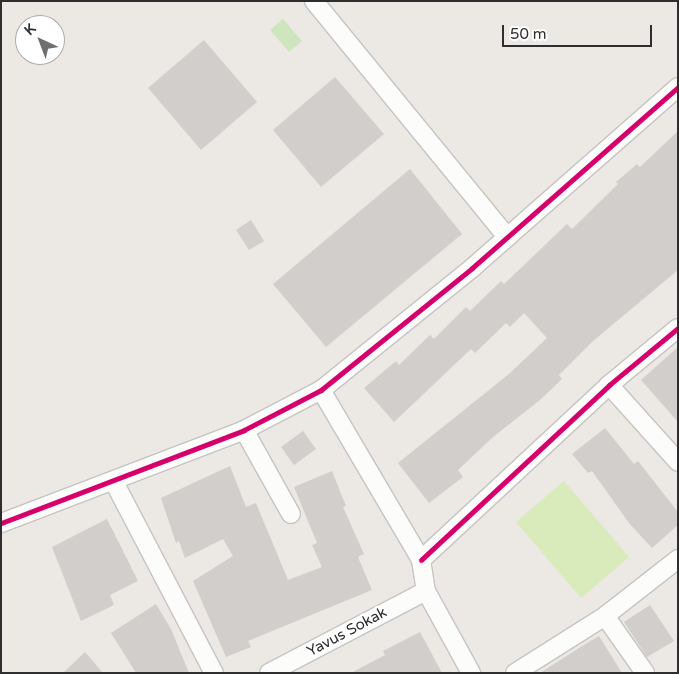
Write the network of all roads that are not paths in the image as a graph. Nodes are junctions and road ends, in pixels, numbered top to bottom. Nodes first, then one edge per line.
1 (314, 1) edge
2 (678, 87) edge
3 (508, 237) junction
4 (678, 328) edge
5 (609, 385) junction
6 (320, 390) junction
7 (244, 430) junction
8 (678, 462) edge
9 (114, 482) junction
10 (291, 514) dead end
11 (1, 524) edge
12 (678, 559) edge
13 (421, 560) junction
14 (426, 591) junction
15 (605, 616) junction
16 (214, 673) edge
17 (269, 673) edge
18 (471, 673) edge
19 (515, 673) edge
20 (645, 673) edge

1 - 3 street
2 - 3 street
3 - 6 street
4 - 5 street
5 - 8 street
5 - 13 street
6 - 7 street
6 - 13 street
7 - 9 street
7 - 10 street
9 - 11 street
9 - 16 street
12 - 15 street
13 - 14 street
14 - 17 street, Yavus Sokak
14 - 18 street
15 - 19 street
15 - 20 street

